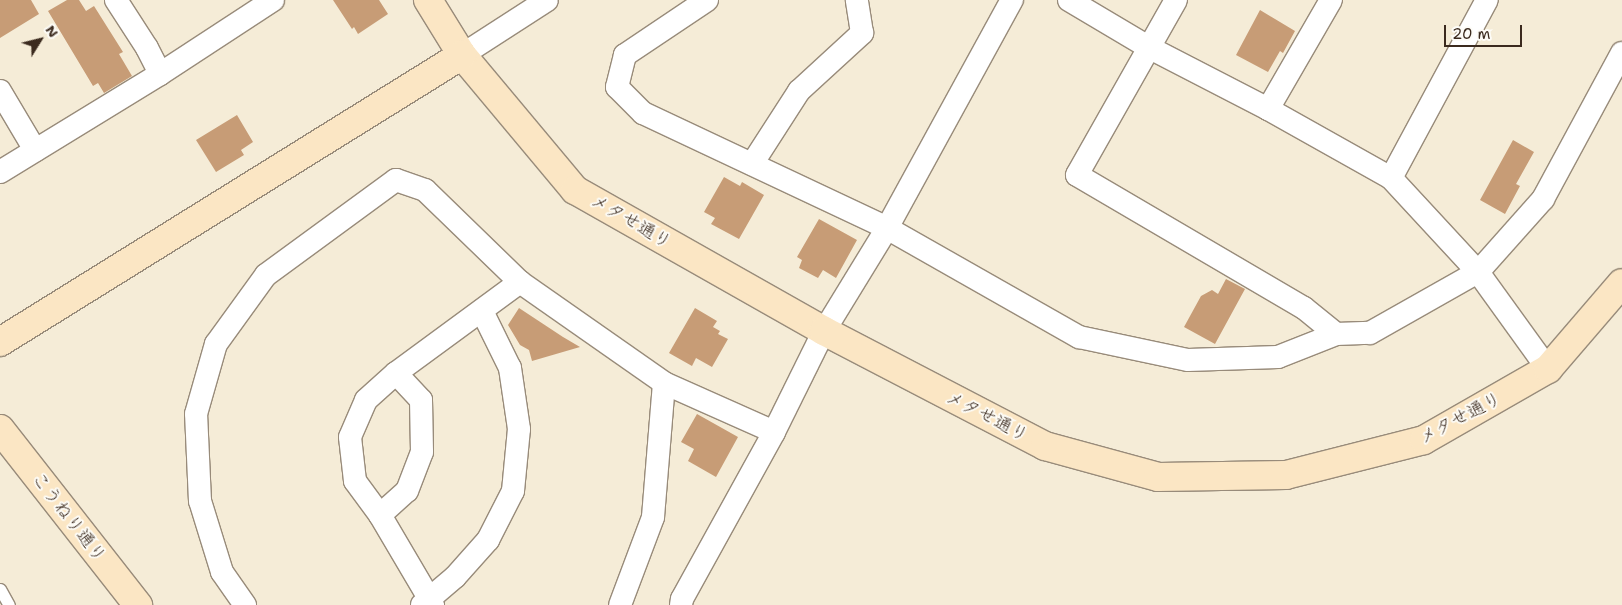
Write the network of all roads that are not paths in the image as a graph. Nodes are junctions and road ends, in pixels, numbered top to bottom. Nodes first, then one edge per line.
1 (116, 0) edge
2 (273, 0) edge
3 (428, 0) edge
4 (547, 0) edge
5 (708, 0) edge
6 (857, 0) edge
7 (1012, 0) edge
8 (1069, 0) edge
9 (1176, 0) edge
10 (1331, 0) edge
11 (1487, 0) edge
12 (1150, 48) junction
13 (1622, 53) edge
14 (462, 55) junction
15 (160, 74) junction
16 (0, 91) edge
17 (1268, 109) junction
18 (35, 150) junction
19 (752, 164) junction
20 (0, 172) edge
21 (1391, 178) junction
22 (887, 228) junction
23 (1478, 272) junction
24 (520, 282) junction
25 (1622, 283) edge
26 (482, 311) junction
27 (824, 331) junction
28 (1336, 334) junction
29 (0, 342) edge
30 (1548, 369) junction
31 (396, 373) junction
32 (664, 383) junction
33 (0, 428) edge
34 (774, 432) junction
35 (380, 515) junction
36 (0, 588) edge
37 (428, 603) edge
38 (9, 605) edge
39 (138, 605) edge
40 (245, 605) edge
41 (620, 605) edge
42 (681, 605) edge

1 - 15 street
2 - 15 street
3 - 14 street, メタせ通り
4 - 14 street
5 - 19 street
6 - 19 street
7 - 22 street
8 - 12 street
9 - 12 street
10 - 17 street
11 - 21 street
12 - 17 street
12 - 28 street
13 - 23 street
14 - 27 street, メタせ通り
14 - 29 street
15 - 18 street
16 - 18 street
17 - 21 street
18 - 20 street
19 - 22 street
21 - 23 street
22 - 27 street
22 - 28 street
23 - 28 street
23 - 30 street
24 - 26 street
24 - 32 street
24 - 40 street
25 - 30 street, メタせ通り
26 - 31 street
26 - 37 street
27 - 30 street, メタせ通り
27 - 34 street
31 - 35 street
31 - 35 street
32 - 34 street
32 - 41 street
33 - 39 street, こうねり通り
34 - 42 street
35 - 37 street
36 - 38 lane

